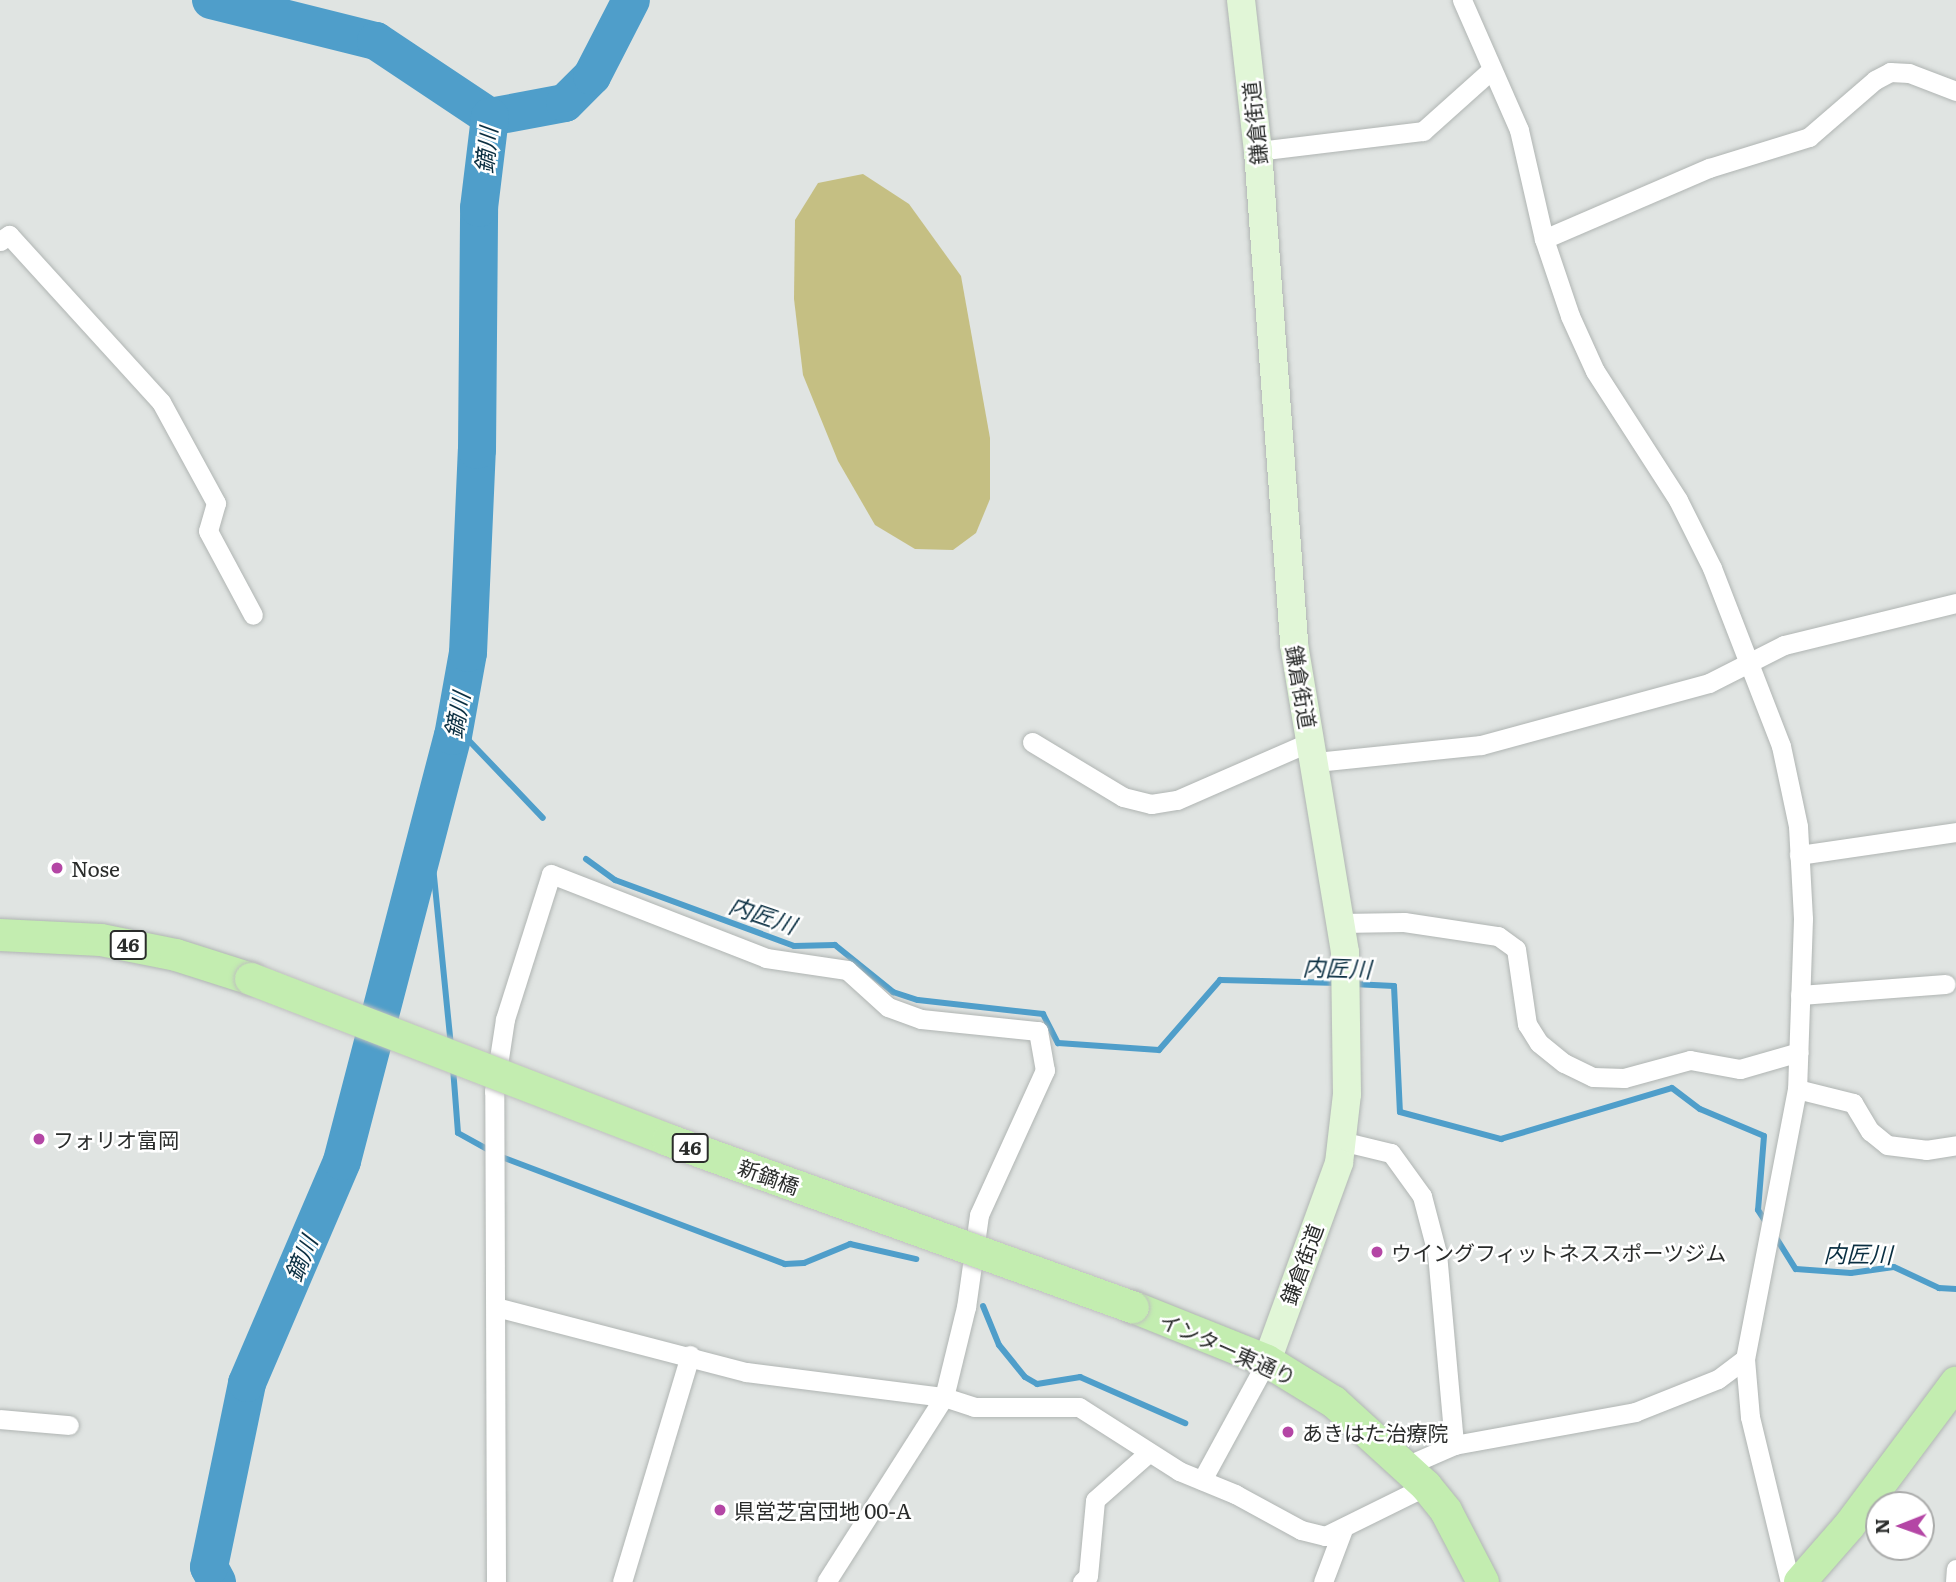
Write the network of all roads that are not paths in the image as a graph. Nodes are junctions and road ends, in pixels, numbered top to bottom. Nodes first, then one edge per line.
1 (1241, 0) edge
2 (1462, 0) edge
3 (1490, 71) junction
4 (1956, 91) edge
5 (1258, 151) junction
6 (1544, 239) junction
7 (0, 241) edge
8 (1956, 603) edge
9 (253, 615) dead end
10 (1751, 660) junction
11 (1032, 742) dead end
12 (1314, 751) junction
13 (1956, 832) edge
14 (1799, 855) junction
15 (1340, 923) junction
16 (0, 935) edge
17 (1946, 984) dead end
18 (1800, 995) junction
19 (1799, 1052) junction
20 (1797, 1089) junction
21 (1341, 1141) junction
22 (1956, 1145) edge
23 (496, 1307) junction
24 (1133, 1307) joint
25 (690, 1355) junction
26 (1745, 1359) junction
27 (1267, 1361) junction
28 (1956, 1383) edge
29 (944, 1398) junction
30 (0, 1419) edge
31 (69, 1425) dead end
32 (1454, 1445) junction
33 (1147, 1454) junction
34 (1416, 1476) junction
35 (1202, 1480) junction
36 (1343, 1529) junction
37 (1956, 1569) edge
38 (496, 1582) edge
39 (622, 1582) edge
40 (826, 1582) edge
41 (1082, 1582) edge
42 (1322, 1582) edge
43 (1483, 1582) edge
44 (1790, 1582) edge
45 (1800, 1582) edge
46 (1955, 1582) edge

1 - 5 street, 鎌倉街道
2 - 3 street
3 - 5 street
3 - 6 street
4 - 6 street
5 - 12 street, 鎌倉街道
6 - 10 street
7 - 9 street
8 - 10 street
10 - 12 street
10 - 14 street
11 - 12 street
12 - 15 street, 鎌倉街道
13 - 14 street
14 - 18 street
15 - 19 street
15 - 21 street, 鎌倉街道
16 - 24 main road, 新鏑橋 / 46, bridge
17 - 18 street
18 - 19 street
19 - 20 street
20 - 22 street
20 - 26 street
21 - 27 street, 鎌倉街道
21 - 32 street
23 - 25 street
23 - 29 street
23 - 38 street
24 - 27 main road, インター東通り / 46
25 - 29 street
25 - 39 street
26 - 32 street
26 - 44 street
27 - 34 main road, インター東通り / 46
27 - 35 street
28 - 45 main road
29 - 33 street
29 - 40 street
30 - 31 street
32 - 34 street
33 - 35 street
33 - 41 street
34 - 36 street
34 - 43 main road, インター東通り / 46
35 - 36 street
36 - 42 street
37 - 46 street

